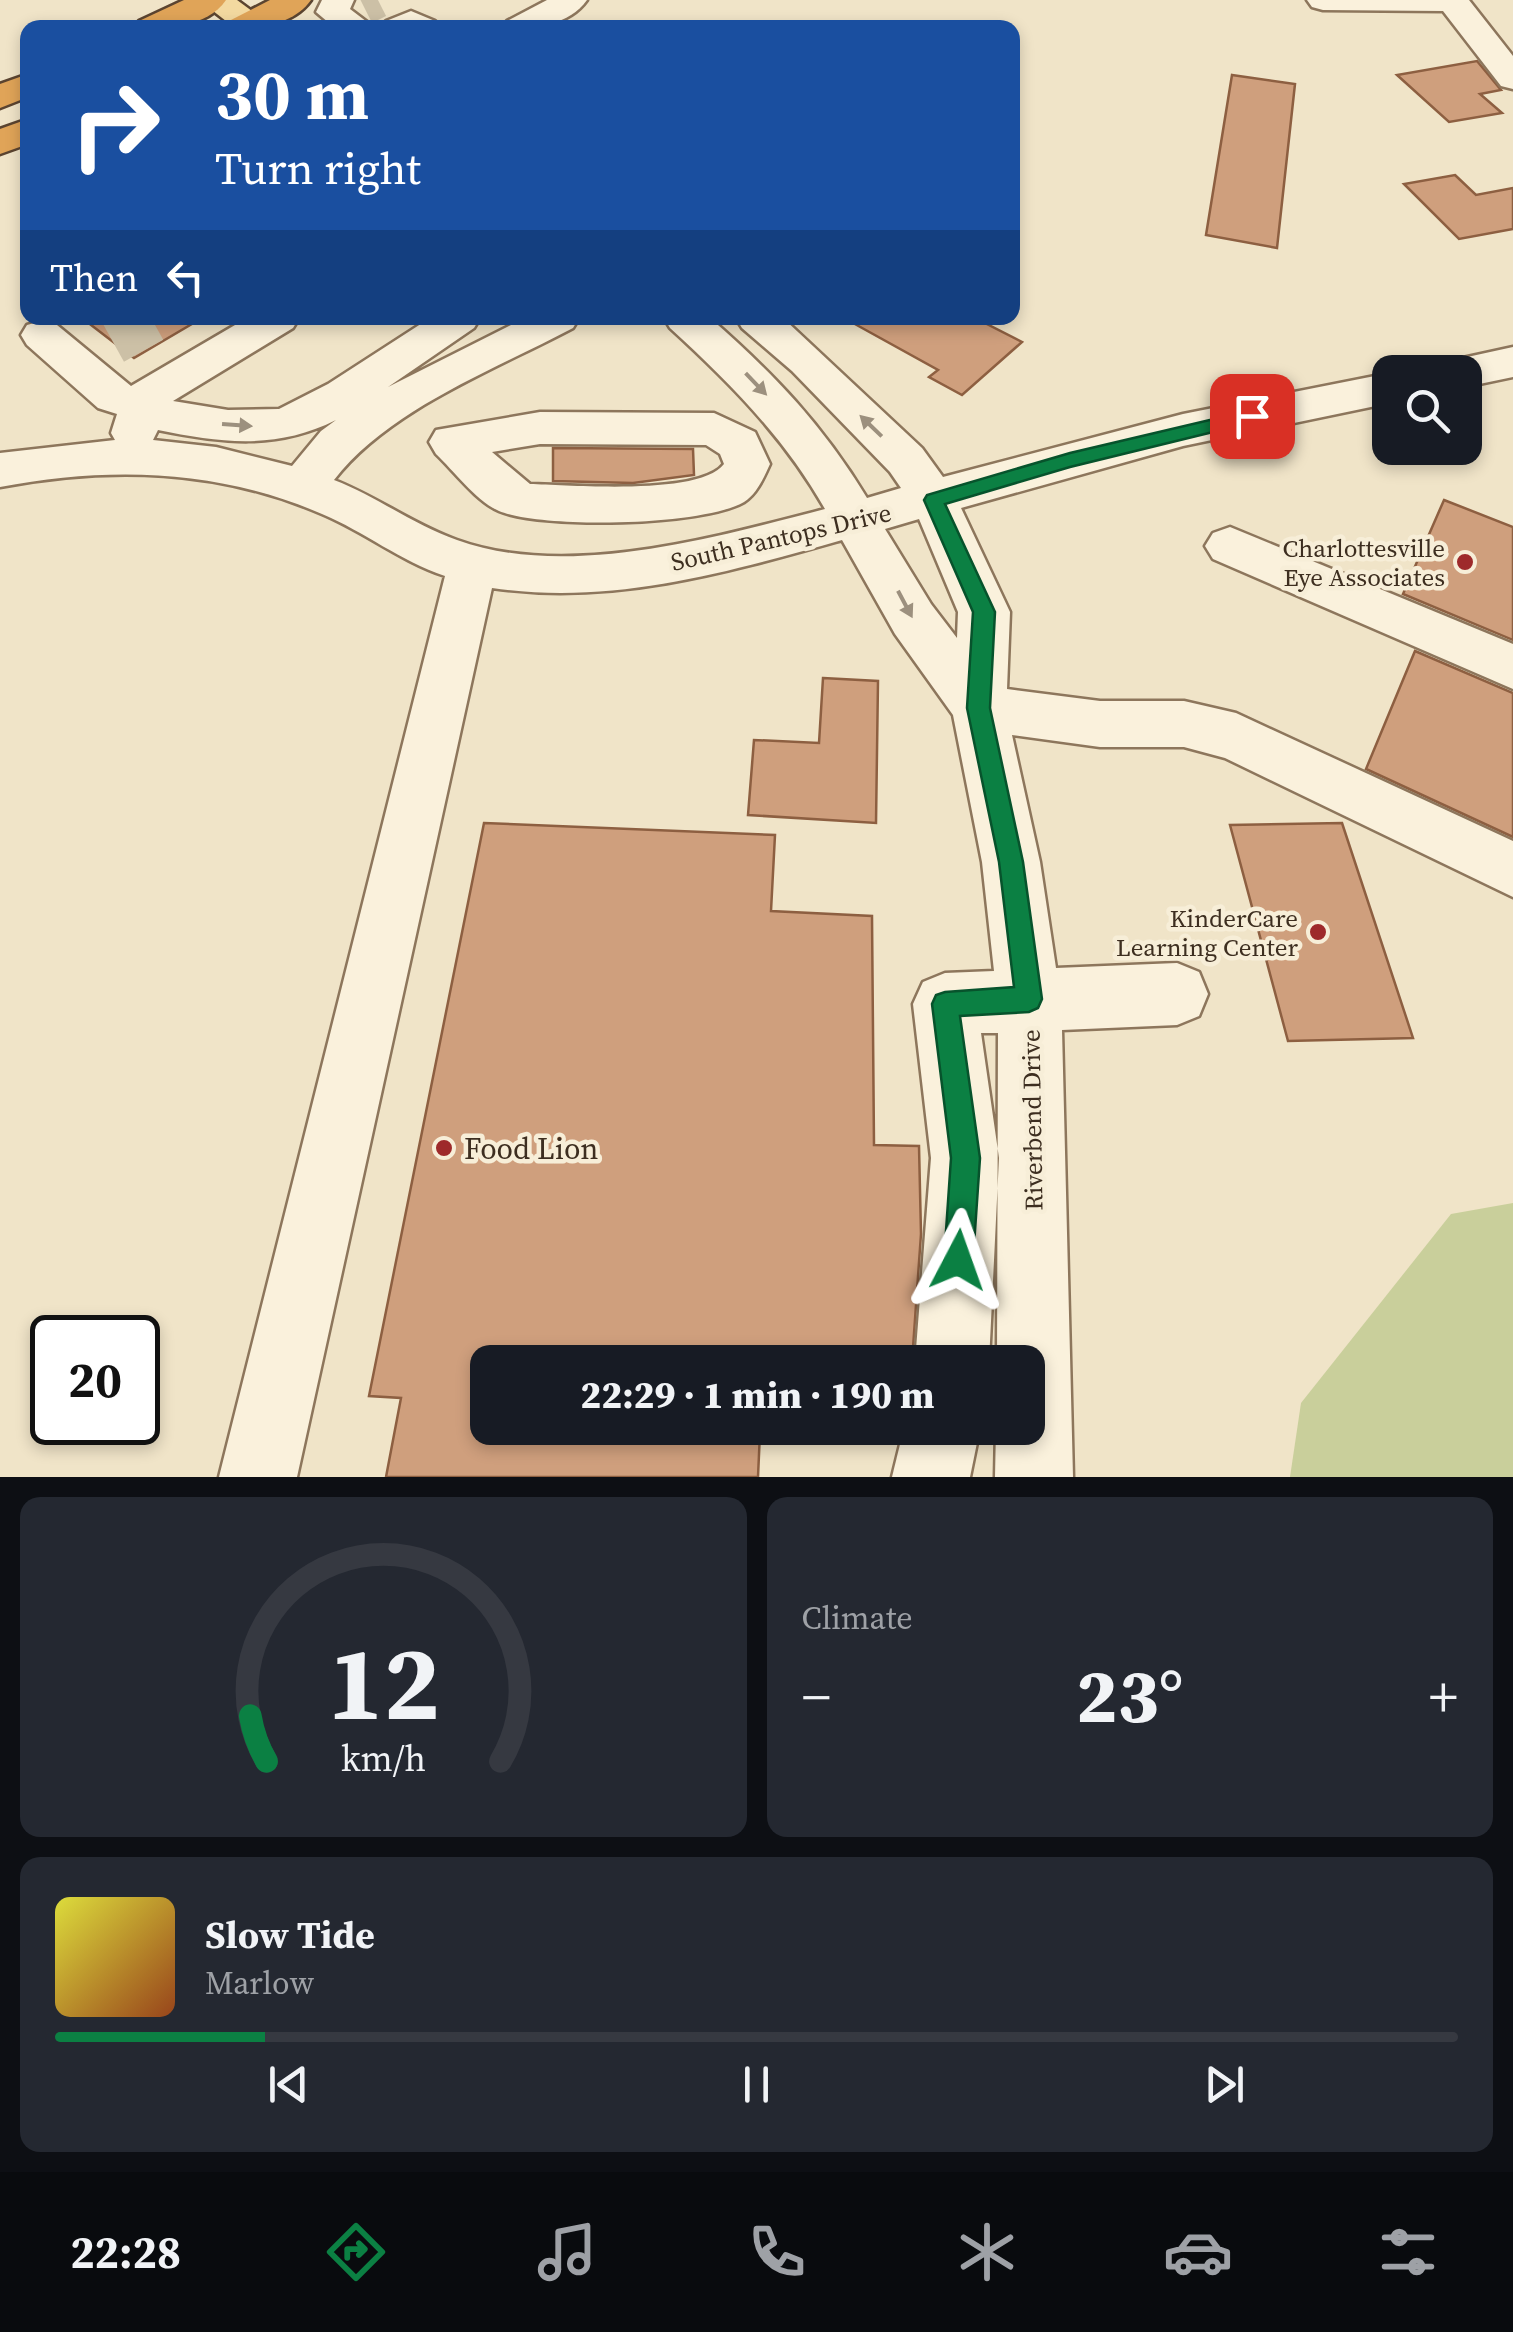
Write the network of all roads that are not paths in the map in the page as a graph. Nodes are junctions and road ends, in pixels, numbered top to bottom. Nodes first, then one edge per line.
1 (213, 0) edge
2 (296, 0) edge
3 (1324, 0) edge
4 (1452, 0) edge
5 (551, 3) edge
6 (169, 20) edge
7 (246, 20) edge
8 (265, 20) edge
9 (529, 20) edge
10 (1513, 79) edge
11 (250, 325) edge
12 (448, 325) edge
13 (545, 325) edge
14 (693, 325) edge
15 (765, 325) edge
16 (73, 339) edge
17 (1513, 362) edge
18 (1482, 368) edge
19 (1372, 392) edge
20 (142, 409) junction
21 (649, 428) joint
22 (126, 456) junction
23 (0, 470) edge
24 (302, 486) junction
25 (934, 500) junction
26 (857, 519) junction
27 (1230, 546) dead end
28 (473, 563) junction
29 (1513, 667) edge
30 (978, 708) junction
31 (1513, 870) edge
32 (1178, 994) dead end
33 (1029, 999) junction
34 (953, 1345) edge
35 (938, 1445) edge
36 (258, 1477) edge
37 (930, 1477) edge
38 (1034, 1477) edge

1 - 6 highway
1 - 7 main road
2 - 8 highway
3 - 4 street
4 - 10 street
5 - 9 street
11 - 20 street
20 -> 12 street
13 - 24 street
14 -> 26 street, Riverbend Drive
25 -> 15 street, Riverbend Drive
16 - 20 street
17 - 18 street
19 - 25 street, South Pantops Drive
20 - 22 street
21 - 21 street
22 - 23 street, South Pantops Drive
22 - 24 street, South Pantops Drive
24 - 28 street, South Pantops Drive
25 - 26 street, South Pantops Drive
25 - 30 street, Riverbend Drive
26 - 28 street, South Pantops Drive
26 -> 30 street, Riverbend Drive
27 - 29 street
28 - 36 street
30 - 31 street
30 - 33 street, Riverbend Drive
32 - 33 street
33 - 34 street
33 - 38 street, Riverbend Drive
35 - 37 street

